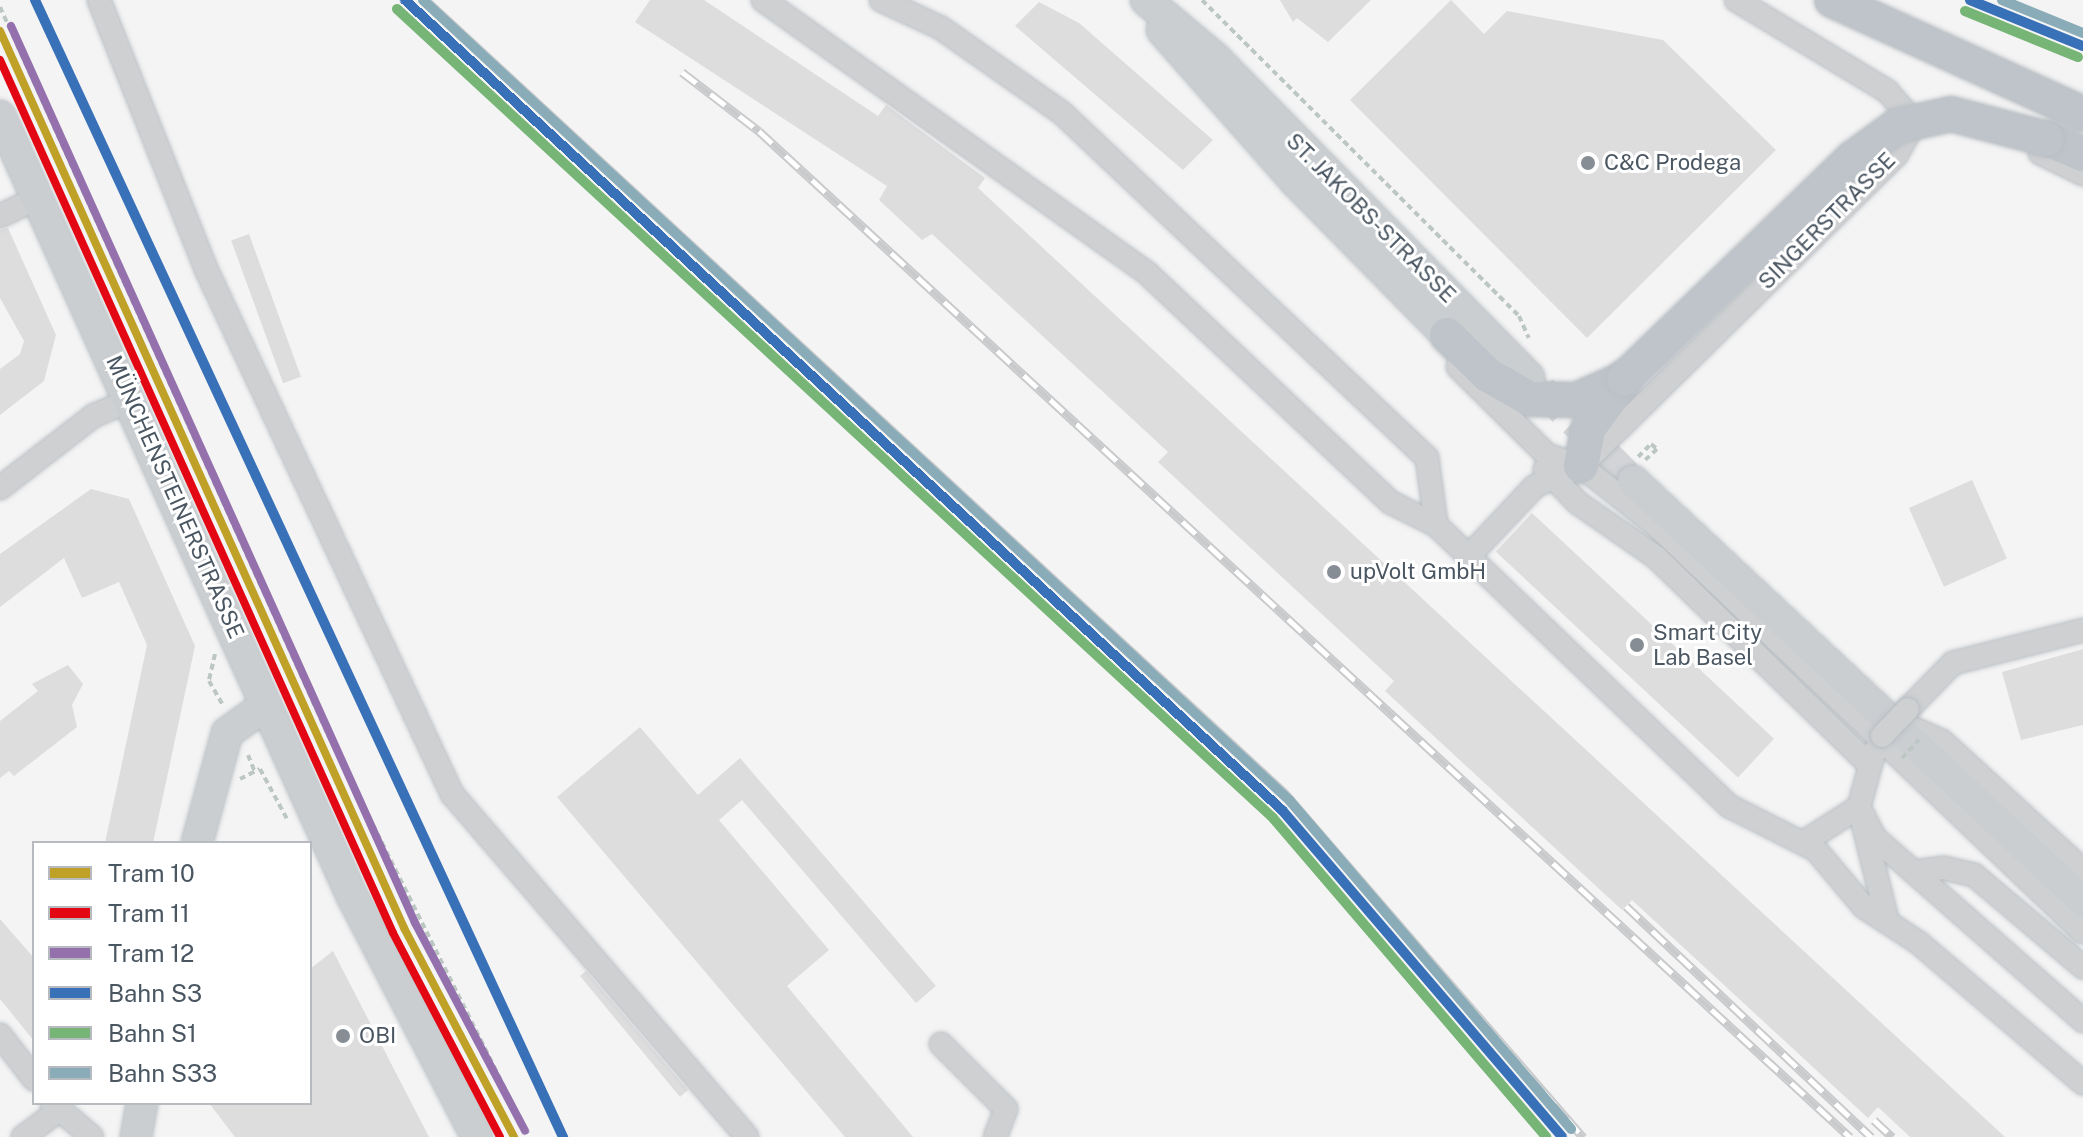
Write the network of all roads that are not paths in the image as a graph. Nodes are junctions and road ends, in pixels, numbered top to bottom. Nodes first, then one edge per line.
1 (99, 0) edge
2 (763, 0) edge
3 (881, 0) edge
4 (1140, 0) edge
5 (1146, 0) edge
6 (1175, 0) edge
7 (1736, 0) edge
8 (1832, 0) edge
9 (1215, 58) junction
10 (2083, 114) edge
11 (1908, 115) junction
12 (0, 116) edge
13 (2083, 154) edge
14 (2083, 174) edge
15 (37, 198) junction
16 (0, 216) edge
17 (1447, 335) junction
18 (1529, 377) tunnel mouth
19 (1624, 379) junction
20 (133, 399) junction
21 (1520, 431) junction
22 (1637, 468) tunnel mouth
23 (1567, 473) junction
24 (0, 488) edge
25 (1436, 525) junction
26 (1469, 556) junction
27 (2083, 630) edge
28 (266, 705) junction
29 (1914, 726) junction
30 (1882, 736) junction
31 (1869, 764) junction
32 (1859, 807) junction
33 (197, 841) edge
34 (1804, 842) junction
35 (1914, 872) junction
36 (2078, 888) edge
37 (1887, 919) junction
38 (2083, 932) edge
39 (2083, 967) edge
40 (2061, 1000) junction
41 (2083, 1012) edge
42 (2083, 1021) edge
43 (0, 1035) edge
44 (941, 1044) dead end
45 (32, 1076) edge
46 (2083, 1083) edge
47 (142, 1105) edge
48 (55, 1107) edge
49 (23, 1137) edge
50 (92, 1137) edge
51 (136, 1137) edge
52 (477, 1137) edge
53 (747, 1137) edge
54 (995, 1137) edge

1 - 53 street
2 - 25 street
3 - 25 street
4 - 17 main road
5 - 9 main road, ST. JAKOBS-STRASSE
6 - 9 main road, ST. JAKOBS-STRASSE
7 - 11 street
8 - 10 highway
9 - 18 main road, ST. JAKOBS-STRASSE
11 - 14 street
11 - 23 street, SINGERSTRASSE
12 - 15 main road, MÜNCHENSTEINERSTRASSE
13 - 19 highway, bridge
15 - 16 street
15 - 20 main road, MÜNCHENSTEINERSTRASSE
17 - 19 highway
17 - 21 street, ST. JAKOBS-STRASSE
19 - 23 highway
20 - 24 street
20 - 28 main road, MÜNCHENSTEINERSTRASSE
21 - 23 street
21 - 23 street, ST. JAKOBS-STRASSE
22 - 36 main road
23 - 26 street, SINGERSTRASSE
23 - 30 street, ST. JAKOBS-STRASSE
23 - 31 street
25 - 26 street
26 - 34 street
27 - 29 street
28 - 33 main road
28 - 52 main road, MÜNCHENSTEINERSTRASSE
29 - 30 street
29 - 36 street
30 - 31 street
30 - 38 street, ST. JAKOBS-STRASSE
31 - 32 street
32 - 34 street
32 - 35 street
32 - 37 street
34 - 37 street
35 - 39 street
35 - 40 street
37 - 46 street
40 - 41 street
40 - 42 street
43 - 45 street
44 - 54 street
47 - 51 main road
48 - 49 street
48 - 50 street

